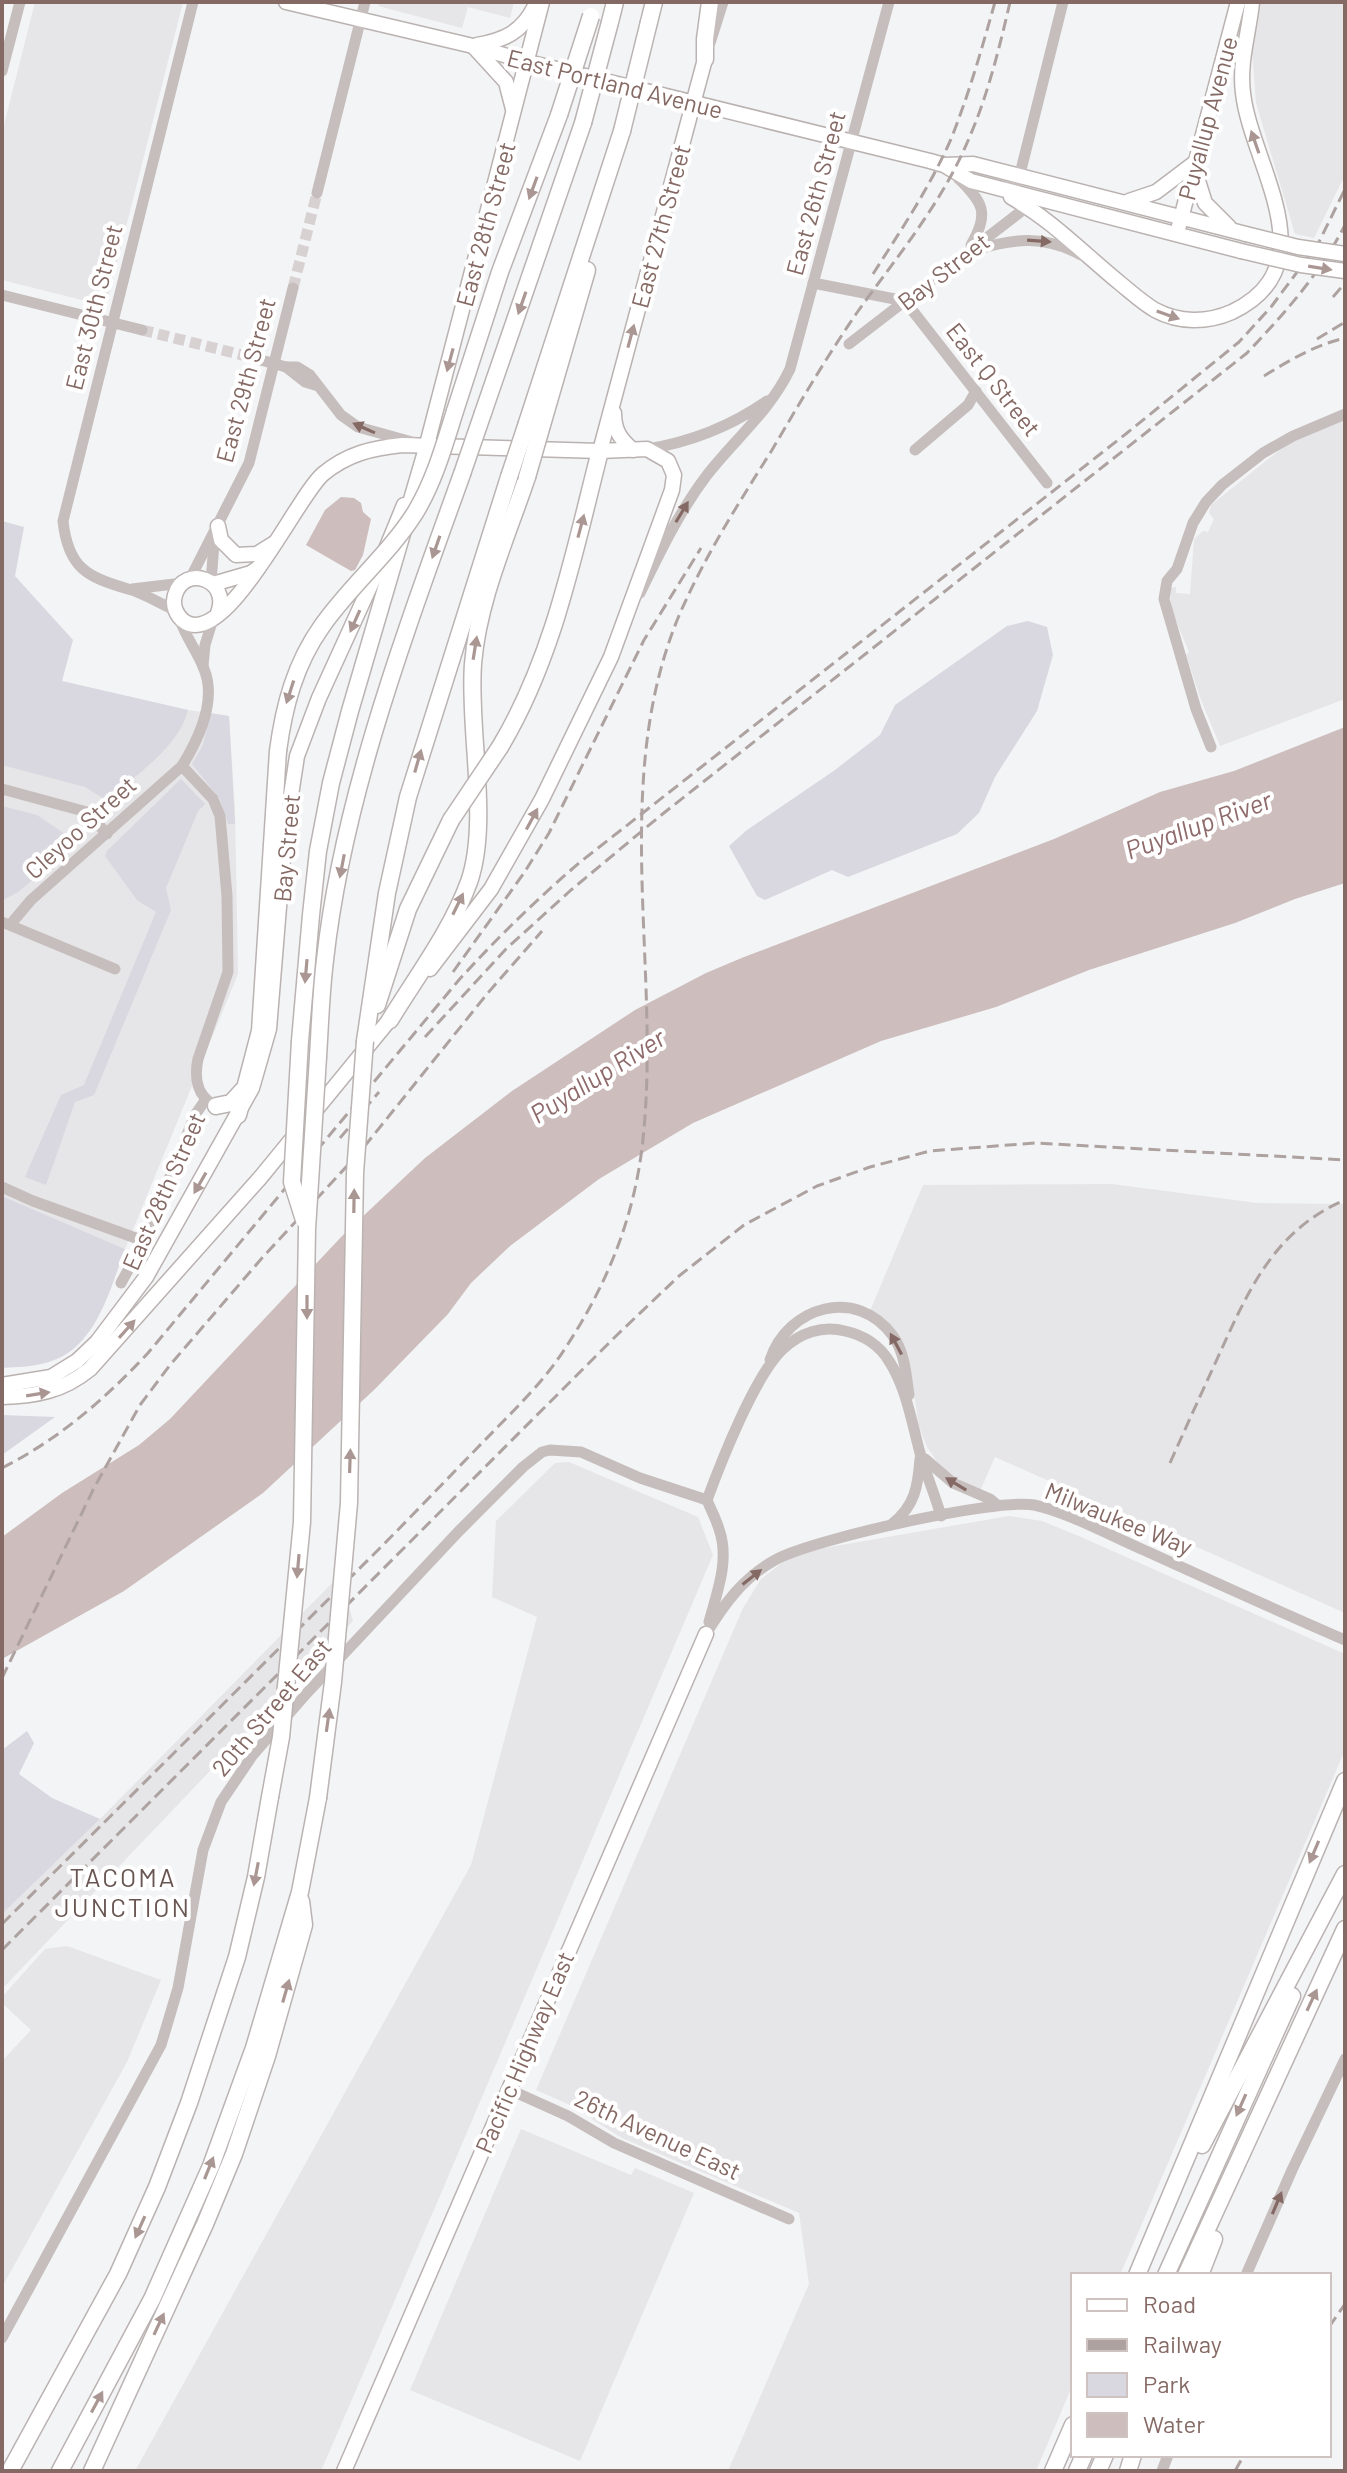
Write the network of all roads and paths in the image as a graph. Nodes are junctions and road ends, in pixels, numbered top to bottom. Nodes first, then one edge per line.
1 (20, 2) edge
2 (193, 2) edge
3 (286, 2) edge
4 (365, 2) edge
5 (540, 2) edge
6 (615, 2) edge
7 (654, 2) edge
8 (710, 2) edge
9 (723, 2) edge
10 (889, 2) edge
11 (1063, 2) edge
12 (1238, 2) edge
13 (1252, 2) edge
14 (593, 9) edge
15 (361, 20) junction
16 (473, 46) junction
17 (705, 59) junction
18 (528, 62) junction
19 (2, 71) edge
20 (693, 104) junction
21 (514, 113) junction
22 (852, 141) junction
23 (1193, 164) junction
24 (944, 165) junction
25 (1020, 175) junction
26 (993, 187) junction
27 (317, 193) tunnel mouth
28 (1123, 201) junction
29 (1032, 202) junction
30 (1181, 217) junction
31 (1239, 232) junction
32 (1177, 234) junction
33 (967, 253) junction
34 (1345, 254) edge
35 (1105, 270) junction
36 (1345, 271) edge
37 (813, 283) junction
38 (293, 288) tunnel mouth
39 (2, 295) edge
40 (905, 301) junction
41 (112, 322) junction
42 (142, 330) tunnel mouth
43 (849, 344) dead end
44 (254, 358) tunnel mouth
45 (280, 365) junction
46 (976, 391) junction
47 (778, 393) junction
48 (614, 401) junction
49 (1345, 414) edge
50 (535, 424) junction
51 (428, 445) junction
52 (640, 450) junction
53 (915, 450) dead end
54 (600, 451) junction
55 (1047, 483) dead end
56 (218, 526) junction
57 (279, 538) junction
58 (261, 565) junction
59 (186, 581) junction
60 (212, 583) junction
61 (130, 589) junction
62 (177, 613) junction
63 (215, 616) junction
64 (611, 657) junction
65 (203, 667) junction
66 (1211, 747) dead end
67 (182, 766) junction
68 (2, 789) edge
69 (107, 834) junction
70 (6, 924) edge
71 (115, 969) dead end
72 (390, 1020) junction
73 (365, 1041) junction
74 (249, 1077) junction
75 (211, 1102) junction
76 (238, 1115) junction
77 (226, 1136) junction
78 (2, 1187) edge
79 (307, 1229) junction
80 (144, 1241) junction
81 (121, 1283) dead end
82 (768, 1368) junction
83 (2, 1385) edge
84 (2, 1397) edge
85 (912, 1420) junction
86 (921, 1454) junction
87 (707, 1500) junction
88 (997, 1505) junction
89 (941, 1516) junction
90 (888, 1527) junction
91 (706, 1634) junction
92 (1345, 1640) edge
93 (1345, 1781) edge
94 (1345, 1874) edge
95 (1345, 1882) edge
96 (300, 1892) junction
97 (1345, 1929) edge
98 (1295, 2038) junction
99 (1345, 2059) edge
100 (508, 2089) junction
101 (789, 2219) dead end
102 (1140, 2273) edge
103 (1140, 2273) edge
104 (1167, 2273) edge
105 (1187, 2273) edge
106 (1201, 2273) edge
107 (1247, 2273) edge
108 (2, 2338) edge
109 (1071, 2430) edge
110 (24, 2443) junction
111 (2, 2467) edge
112 (10, 2471) edge
113 (60, 2471) edge
114 (92, 2471) edge
115 (344, 2471) edge
116 (1053, 2471) edge

1 - 19 street
2 - 41 street, East 30th Street
3 - 15 main road, East Portland Avenue
4 - 15 street
5 - 16 main road
5 - 18 main road, East 28th Street
6 -> 79 highway, bridge
7 - 50 highway, bridge
8 - 17 highway
9 - 17 street, East 27th Street
10 - 22 street, East 26th Street
11 - 25 street
12 - 23 main road, Puyallup Avenue
35 -> 13 main road
14 -> 74 highway, bridge
15 - 16 main road, East Portland Avenue
15 - 27 street
16 - 18 main road, East Portland Avenue
16 - 21 main road
17 - 20 main road, East 27th Street
18 - 20 main road, East Portland Avenue
18 - 21 main road, East 28th Street
20 - 22 main road, East Portland Avenue
48 -> 20 main road, East 27th Street
21 -> 51 main road, East 28th Street
22 - 24 main road, East Portland Avenue
22 - 37 street, East 26th Street
23 - 28 main road
23 - 30 main road, Puyallup Avenue
23 - 31 main road
24 - 25 main road, East Portland Avenue
24 - 26 main road, East Portland Avenue
24 - 33 street
25 - 26 street
25 - 28 main road, East Portland Avenue
26 - 29 main road, East Portland Avenue
28 - 30 main road, East Portland Avenue
29 - 32 main road
29 - 33 street, Bay Street
29 - 35 main road
30 - 31 main road, East Portland Avenue
30 - 32 main road, Puyallup Avenue
31 - 34 main road, East Portland Avenue, bridge
32 -> 36 main road, bridge
33 -> 35 street
33 - 40 street, Bay Street
37 - 40 street
37 - 47 street, East 26th Street
38 - 45 street, East 29th Street
39 - 41 street
40 - 43 street, Bay Street
40 - 46 street, East Q Street
41 - 42 street
41 - 61 street, East 30th Street
44 - 45 street
51 -> 45 street
45 - 56 street, East 29th Street
46 - 53 street
46 - 55 street, East Q Street
47 - 52 street
64 -> 47 street
48 - 52 main road
48 - 54 main road, East 27th Street
49 - 66 street
72 -> 50 highway, bridge
73 -> 50 highway, bridge
51 - 54 main road
51 - 57 main road
51 -> 76 main road, Bay Street
51 -> 79 highway, bridge
52 - 54 main road
52 - 64 main road
73 -> 54 highway, bridge
56 - 57 main road
56 - 59 street, East 29th Street
56 - 60 street, East 29th Street
57 - 58 main road
58 - 60 main road
58 - 63 main road
59 - 60 main road
59 - 61 street, East 30th Street
59 - 62 main road
60 - 63 main road
61 - 62 street, East 30th Street
62 - 63 main road
62 - 65 street
63 - 65 street
72 -> 64 main road
65 - 67 street
67 - 69 street, Cleyoo Street
67 - 75 street
68 - 69 street
69 - 70 street, Cleyoo Street
70 - 71 street
84 -> 72 main road
96 -> 73 highway, bridge
74 - 75 highway
74 - 76 highway
75 - 77 main road
75 - 80 street, East 28th Street
76 - 77 main road, Bay Street
77 -> 83 main road, Bay Street
78 - 80 street
79 -> 110 highway, bridge
80 - 81 street, East 28th Street
82 - 85 street
85 -> 82 street
82 - 87 street
85 - 86 street
88 -> 86 street
86 - 89 street
86 - 90 street
87 - 91 street
87 - 108 street, 20th Street East
88 - 89 street, Milwaukee Way
88 - 92 street, Milwaukee Way
89 - 90 street, Milwaukee Way
91 -> 90 street, Milwaukee Way
91 - 100 main road, Pacific Highway East
93 -> 102 highway
94 - 103 highway
95 -> 104 highway
113 -> 96 highway
114 -> 96 highway
98 -> 97 highway
98 - 105 highway
98 - 106 highway
107 -> 99 street
100 - 101 street, 26th Avenue East
100 - 115 main road, Pacific Highway East
109 - 116 highway
110 - 111 highway
110 - 112 highway

